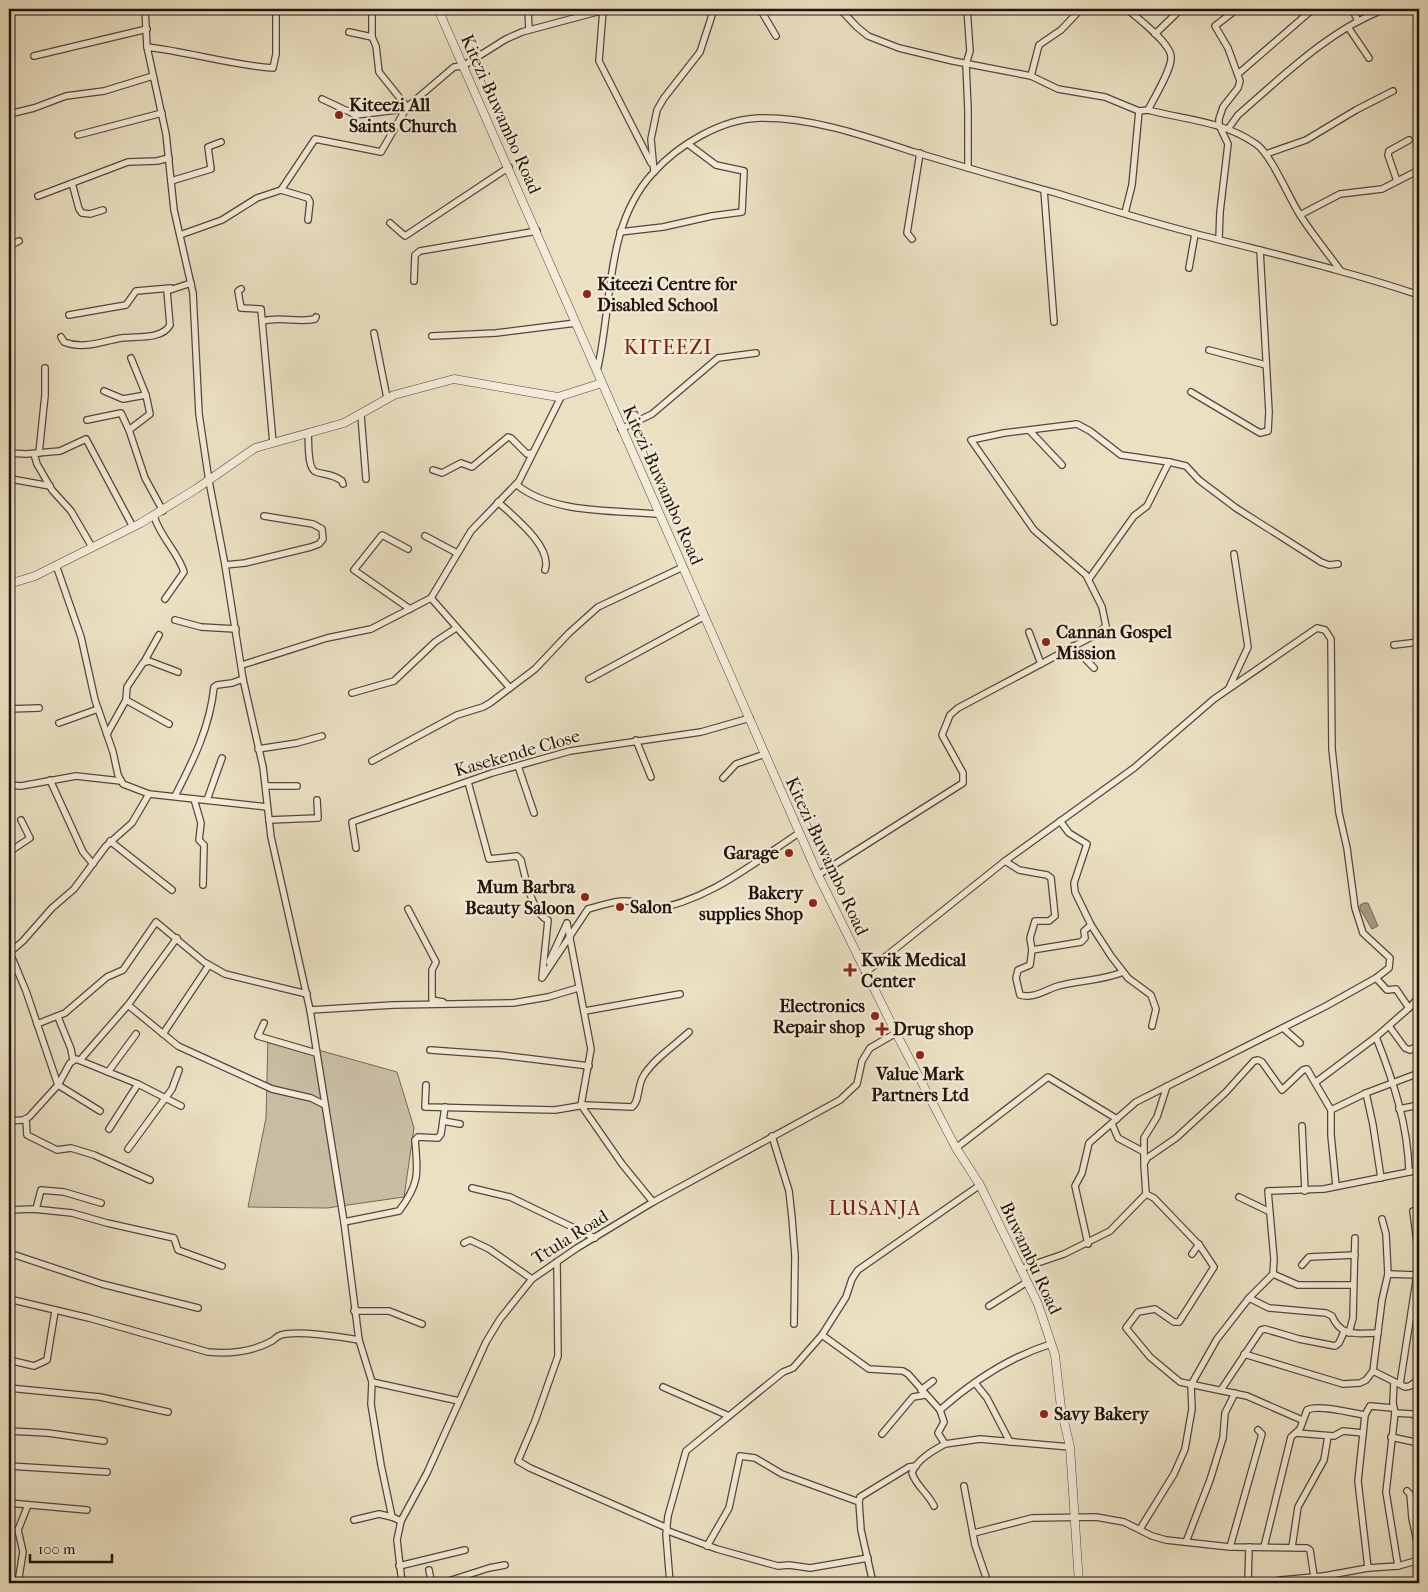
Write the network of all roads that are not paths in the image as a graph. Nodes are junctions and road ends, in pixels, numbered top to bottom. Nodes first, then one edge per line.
1 (145, 9) edge
2 (276, 9) edge
3 (372, 9) edge
4 (438, 9) edge
5 (528, 9) edge
6 (606, 9) edge
7 (714, 9) edge
8 (760, 9) edge
9 (840, 9) edge
10 (967, 9) edge
11 (1082, 9) edge
12 (1127, 9) edge
13 (1181, 9) edge
14 (1237, 9) edge
15 (1313, 9) edge
16 (1352, 9) edge
17 (1386, 9) edge
18 (1358, 21) junction
19 (1348, 27) junction
20 (146, 29) junction
21 (529, 30) junction
22 (349, 32) dead end
23 (1155, 34) junction
24 (776, 36) dead end
25 (372, 37) junction
26 (147, 47) junction
27 (34, 56) dead end
28 (1369, 58) dead end
29 (966, 64) junction
30 (462, 66) junction
31 (1238, 74) junction
32 (153, 76) junction
33 (1031, 76) junction
34 (1394, 91) dead end
35 (322, 99) dead end
36 (406, 108) junction
37 (1148, 110) junction
38 (1139, 111) junction
39 (162, 113) junction
40 (9, 114) edge
41 (1218, 124) junction
42 (1228, 129) junction
43 (78, 135) dead end
44 (1409, 140) dead end
45 (221, 142) dead end
46 (688, 144) junction
47 (920, 153) junction
48 (1266, 154) junction
49 (169, 158) junction
50 (509, 167) junction
51 (968, 168) junction
52 (653, 169) junction
53 (1419, 170) edge
54 (171, 181) junction
55 (1397, 181) junction
56 (72, 183) junction
57 (281, 190) junction
58 (1044, 190) junction
59 (38, 196) dead end
60 (103, 210) dead end
61 (1125, 213) junction
62 (1300, 215) junction
63 (308, 220) dead end
64 (390, 223) dead end
65 (537, 232) junction
66 (620, 232) junction
67 (1195, 234) junction
68 (180, 235) junction
69 (912, 239) dead end
70 (1219, 239) junction
71 (19, 241) dead end
72 (9, 246) edge
73 (1260, 250) junction
74 (1189, 268) dead end
75 (1340, 270) junction
76 (414, 281) dead end
77 (192, 284) junction
78 (171, 288) junction
79 (241, 289) dead end
80 (1419, 295) edge
81 (70, 314) dead end
82 (316, 317) dead end
83 (263, 321) junction
84 (1054, 322) dead end
85 (576, 323) junction
86 (374, 333) dead end
87 (432, 336) dead end
88 (61, 337) dead end
89 (1209, 350) dead end
90 (756, 353) dead end
91 (131, 358) dead end
92 (1266, 365) junction
93 (45, 368) dead end
94 (10, 370) edge
95 (596, 371) junction
96 (9, 382) edge
97 (602, 383) junction
98 (104, 391) dead end
99 (1191, 392) dead end
100 (146, 395) junction
101 (561, 397) junction
102 (387, 398) junction
103 (361, 415) junction
104 (87, 420) dead end
105 (621, 429) junction
106 (129, 430) junction
107 (1030, 431) junction
108 (308, 434) junction
109 (273, 443) junction
110 (9, 452) edge
111 (37, 453) junction
112 (532, 453) junction
113 (1169, 462) junction
114 (1062, 465) dead end
115 (433, 470) dead end
116 (366, 479) dead end
117 (11, 480) dead end
118 (209, 481) junction
119 (343, 484) dead end
120 (516, 485) junction
121 (50, 486) junction
122 (498, 502) junction
123 (162, 511) junction
124 (658, 514) junction
125 (154, 516) junction
126 (264, 516) dead end
127 (133, 527) junction
128 (425, 536) dead end
129 (92, 547) junction
130 (408, 549) dead end
131 (458, 553) junction
132 (1234, 554) dead end
133 (1338, 564) dead end
134 (56, 565) junction
135 (226, 565) junction
136 (683, 567) junction
137 (545, 570) dead end
138 (1089, 579) junction
139 (9, 584) edge
140 (431, 598) junction
141 (165, 599) dead end
142 (410, 609) junction
143 (705, 616) junction
144 (176, 620) dead end
145 (456, 628) junction
146 (236, 629) junction
147 (1030, 632) dead end
148 (159, 635) dead end
149 (1419, 642) edge
150 (1394, 645) dead end
151 (1073, 646) junction
152 (144, 662) junction
153 (1041, 664) junction
154 (242, 665) junction
155 (1094, 668) dead end
156 (178, 672) dead end
157 (243, 679) junction
158 (589, 679) dead end
159 (510, 688) junction
160 (1228, 690) junction
161 (352, 693) dead end
162 (126, 700) junction
163 (39, 708) dead end
164 (98, 709) junction
165 (9, 710) edge
166 (750, 718) junction
167 (59, 723) dead end
168 (168, 724) dead end
169 (107, 734) junction
170 (322, 736) dead end
171 (636, 740) junction
172 (258, 749) junction
173 (765, 754) junction
174 (222, 758) dead end
175 (372, 761) dead end
176 (518, 766) junction
177 (651, 777) dead end
178 (723, 778) dead end
179 (50, 780) junction
180 (121, 781) junction
181 (468, 782) junction
182 (9, 785) edge
183 (266, 786) junction
184 (297, 786) dead end
185 (149, 794) junction
186 (174, 796) junction
187 (194, 800) junction
188 (207, 800) junction
189 (318, 800) dead end
190 (267, 808) junction
191 (534, 813) dead end
192 (21, 820) dead end
193 (269, 820) junction
194 (1060, 821) junction
195 (799, 833) junction
196 (110, 841) junction
197 (356, 848) dead end
198 (9, 852) edge
199 (1005, 861) junction
200 (93, 864) junction
201 (818, 875) junction
202 (204, 885) dead end
203 (172, 890) dead end
204 (408, 909) dead end
205 (1091, 925) junction
206 (176, 938) junction
207 (1032, 950) junction
208 (9, 953) edge
209 (209, 965) junction
210 (1123, 972) junction
211 (865, 973) junction
212 (542, 978) junction
213 (1376, 978) junction
214 (578, 988) junction
215 (307, 994) junction
216 (680, 994) dead end
217 (1419, 997) edge
218 (128, 1005) junction
219 (460, 1005) junction
220 (1409, 1008) junction
221 (310, 1010) junction
222 (585, 1011) junction
223 (58, 1017) junction
224 (264, 1023) dead end
225 (37, 1024) junction
226 (1152, 1026) dead end
227 (1389, 1026) junction
228 (1283, 1028) junction
229 (689, 1032) dead end
230 (896, 1033) junction
231 (136, 1034) dead end
232 (163, 1034) junction
233 (1376, 1037) junction
234 (1300, 1044) dead end
235 (1419, 1045) edge
236 (430, 1050) dead end
237 (316, 1053) junction
238 (81, 1059) junction
239 (73, 1060) junction
240 (589, 1066) junction
241 (178, 1070) dead end
242 (108, 1072) junction
243 (1419, 1073) edge
244 (1316, 1082) junction
245 (1394, 1082) junction
246 (138, 1084) junction
247 (58, 1085) junction
248 (426, 1085) dead end
249 (1167, 1086) junction
250 (1366, 1093) junction
251 (165, 1097) junction
252 (325, 1105) junction
253 (581, 1105) junction
254 (1419, 1105) edge
255 (181, 1106) dead end
256 (445, 1107) junction
257 (1399, 1109) junction
258 (1332, 1110) junction
259 (100, 1111) dead end
260 (26, 1119) junction
261 (1117, 1119) junction
262 (9, 1121) edge
263 (443, 1121) junction
264 (460, 1124) dead end
265 (1112, 1124) junction
266 (1302, 1126) dead end
267 (110, 1130) dead end
268 (772, 1136) junction
269 (956, 1148) junction
270 (128, 1149) dead end
271 (1144, 1152) junction
272 (1144, 1164) junction
273 (1419, 1170) edge
274 (1408, 1172) junction
275 (1381, 1178) junction
276 (150, 1180) dead end
277 (980, 1185) junction
278 (1336, 1186) junction
279 (472, 1188) dead end
280 (1305, 1191) junction
281 (1146, 1194) junction
282 (1239, 1197) dead end
283 (654, 1202) junction
284 (100, 1203) dead end
285 (36, 1209) junction
286 (9, 1210) edge
287 (1268, 1211) junction
288 (1413, 1211) dead end
289 (1382, 1220) dead end
290 (344, 1222) junction
291 (595, 1238) junction
292 (1355, 1238) dead end
293 (464, 1242) dead end
294 (1088, 1244) junction
295 (1199, 1244) junction
296 (9, 1253) edge
297 (1192, 1254) dead end
298 (1355, 1255) junction
299 (557, 1262) junction
300 (222, 1266) dead end
301 (1302, 1266) dead end
302 (1020, 1270) junction
303 (1273, 1274) junction
304 (1388, 1274) junction
305 (1417, 1275) junction
306 (532, 1279) junction
307 (1026, 1282) junction
308 (1353, 1285) junction
309 (1249, 1298) junction
310 (9, 1299) edge
311 (988, 1306) dead end
312 (198, 1308) dead end
313 (55, 1311) junction
314 (354, 1311) junction
315 (422, 1324) dead end
316 (794, 1324) dead end
317 (1347, 1332) junction
318 (1378, 1333) junction
319 (822, 1335) junction
320 (359, 1340) junction
321 (1051, 1344) junction
322 (1244, 1354) junction
323 (9, 1360) edge
324 (1373, 1371) junction
325 (1419, 1379) edge
326 (933, 1381) dead end
327 (372, 1382) junction
328 (975, 1383) junction
329 (1397, 1383) junction
330 (1191, 1385) junction
331 (663, 1387) dead end
332 (9, 1388) edge
333 (1221, 1390) junction
334 (923, 1392) junction
335 (1235, 1393) junction
336 (459, 1401) junction
337 (940, 1410) junction
338 (1394, 1411) junction
339 (168, 1412) dead end
340 (730, 1416) junction
341 (1365, 1416) junction
342 (1419, 1417) edge
343 (1302, 1420) junction
344 (1258, 1430) dead end
345 (9, 1432) edge
346 (1296, 1433) junction
347 (1363, 1433) junction
348 (882, 1434) dead end
349 (1328, 1436) junction
350 (1391, 1437) junction
351 (104, 1440) dead end
352 (1010, 1442) junction
353 (1419, 1443) edge
354 (945, 1444) junction
355 (1070, 1447) junction
356 (9, 1466) edge
357 (916, 1466) junction
358 (107, 1472) dead end
359 (964, 1486) dead end
360 (1407, 1491) dead end
361 (859, 1502) junction
362 (9, 1503) edge
363 (28, 1505) junction
364 (934, 1506) dead end
365 (87, 1510) dead end
366 (392, 1517) junction
367 (1074, 1519) junction
368 (354, 1520) dead end
369 (400, 1521) junction
370 (668, 1529) junction
371 (1140, 1529) junction
372 (974, 1533) junction
373 (1186, 1542) junction
374 (707, 1546) junction
375 (1230, 1547) junction
376 (1249, 1547) junction
377 (1292, 1547) junction
378 (1264, 1548) junction
379 (465, 1550) dead end
380 (1419, 1551) edge
381 (868, 1558) junction
382 (1419, 1560) edge
383 (505, 1565) dead end
384 (399, 1566) junction
385 (1398, 1566) junction
386 (1368, 1568) junction
387 (429, 1570) dead end
388 (1324, 1576) junction
389 (1315, 1580) edge
390 (18, 1583) edge
391 (402, 1583) edge
392 (427, 1583) edge
393 (442, 1583) edge
394 (670, 1583) edge
395 (873, 1583) edge
396 (988, 1583) edge
397 (1080, 1583) edge
398 (1248, 1583) edge
399 (1265, 1583) edge
400 (1336, 1583) edge

1 - 20 street
2 - 26 street
3 - 25 street
4 - 30 street, Kitezi-Buwambo Road
5 - 21 street
6 - 21 street
6 - 52 street
7 - 52 street
8 - 24 street
9 - 29 street
10 - 29 street
11 - 33 street
12 - 23 street
13 - 23 street
14 - 31 street
15 - 31 street
16 - 18 street
17 - 18 street
18 - 19 street
19 - 28 street
19 - 42 street
20 - 26 street
20 - 27 street
21 - 30 street
22 - 25 street
23 - 37 street
25 - 36 street
26 - 32 street
29 - 33 street
29 - 51 street
30 - 36 street
30 - 50 street, Kitezi-Buwambo Road
31 - 41 street
32 - 39 street
32 - 40 street
33 - 38 street
34 - 48 street
35 - 36 street
36 - 57 street
37 - 38 street
37 - 41 street
38 - 61 street
39 - 43 street
39 - 49 street
41 - 42 street
41 - 70 street
42 - 48 street
44 - 55 street
45 - 54 street
46 - 47 street
46 - 52 street
46 - 66 street
47 - 51 street
47 - 69 street
48 - 62 street
49 - 54 street
49 - 56 street
50 - 64 street
50 - 65 street, Kitezi-Buwambo Road
51 - 58 street
52 - 66 street
53 - 55 street
54 - 68 street
55 - 62 street
56 - 59 street
56 - 60 street
57 - 63 street
57 - 68 street
58 - 61 street
58 - 84 street
61 - 67 street
62 - 75 street
65 - 76 street
65 - 85 street, Kitezi-Buwambo Road
66 - 95 street
67 - 70 street
67 - 74 street
68 - 77 street
70 - 73 street
71 - 72 street
73 - 75 street
73 - 92 street
75 - 80 street
77 - 78 street
77 - 118 street
78 - 81 street
78 - 88 street
79 - 83 street
82 - 83 street
83 - 109 street
85 - 87 street
85 - 95 street, Kitezi-Buwambo Road
86 - 102 street
89 - 92 street
90 - 105 street
91 - 100 street
92 - 99 street
93 - 111 street
94 - 96 street
95 - 97 street, Kitezi-Buwambo Road
97 - 101 street
97 - 105 street, Kitezi-Buwambo Road
98 - 100 street
100 - 106 street
101 - 102 street
101 - 112 street
102 - 103 street
103 - 108 street
103 - 116 street
104 - 106 street
105 - 124 street, Kitezi-Buwambo Road
106 - 123 street
107 - 113 street
107 - 114 street
107 - 138 street
108 - 109 street
108 - 119 street
109 - 118 street
110 - 111 street
111 - 121 street
111 - 127 street
112 - 115 street
112 - 120 street
113 - 133 street
113 - 138 street
117 - 121 street
118 - 123 street
118 - 135 street
120 - 122 street
120 - 124 street
121 - 129 street
122 - 131 street
122 - 137 street
123 - 125 street
124 - 136 street, Kitezi-Buwambo Road
125 - 127 street
125 - 141 street
126 - 135 street
127 - 129 street
128 - 131 street
129 - 134 street
130 - 142 street
131 - 140 street
132 - 160 street
134 - 139 street
134 - 164 street
135 - 146 street
136 - 143 street, Kitezi-Buwambo Road
136 - 159 street
138 - 151 street
140 - 142 street
140 - 145 street
142 - 154 street
143 - 158 street
143 - 166 street, Kitezi-Buwambo Road
144 - 146 street
145 - 159 street
145 - 161 street
146 - 154 street
147 - 153 street
148 - 152 street
149 - 150 street
151 - 153 street
151 - 155 street
152 - 156 street
152 - 162 street
153 - 201 street
154 - 157 street
157 - 172 street
157 - 186 street
159 - 175 street
160 - 194 street
160 - 213 street
162 - 168 street
162 - 169 street
163 - 165 street
164 - 167 street
164 - 169 street
166 - 171 street, Kasekende Close
166 - 173 street, Kitezi-Buwambo Road
169 - 180 street
170 - 172 street
171 - 176 street, Kasekende Close
171 - 177 street
172 - 183 street
173 - 178 street
173 - 195 street, Kitezi-Buwambo Road
174 - 188 street
176 - 181 street, Kasekende Close
176 - 191 street
179 - 180 street
179 - 182 street
179 - 200 street
180 - 185 street
181 - 197 street, Kasekende Close
181 - 212 street
183 - 184 street
183 - 190 street
185 - 186 street
185 - 196 street
186 - 187 street
187 - 188 street
187 - 202 street
188 - 190 street
189 - 193 street
190 - 193 street
192 - 198 street
193 - 215 street
194 - 199 street
194 - 205 street
195 - 201 street, Kitezi-Buwambo Road
195 - 212 street
196 - 200 street
196 - 203 street
199 - 207 street
199 - 211 street
200 - 208 street
201 - 211 street, Kitezi-Buwambo Road
204 - 219 street
205 - 207 street
205 - 210 street
206 - 209 street
206 - 218 street
206 - 223 street
207 - 210 street
208 - 225 street
209 - 215 street
209 - 232 street
210 - 226 street
211 - 230 street, Buwambu Road
212 - 214 street
213 - 220 street
213 - 228 street
214 - 219 street
214 - 222 street
215 - 221 street
216 - 222 street
217 - 220 street
218 - 232 street
218 - 238 street
219 - 221 street
220 - 227 street
221 - 237 street
222 - 240 street
223 - 225 street
223 - 239 street
224 - 237 street
225 - 247 street
227 - 233 street
227 - 235 street
228 - 234 street
228 - 249 street
229 - 253 street
230 - 268 street, Ttula Road
230 - 269 street, Buwambu Road
231 - 242 street
232 - 252 street
233 - 244 street
233 - 245 street
236 - 240 street
237 - 252 street
238 - 239 street
238 - 242 street
239 - 247 street
240 - 253 street
241 - 251 street
242 - 246 street
243 - 245 street
244 - 258 street
244 - 272 street
245 - 250 street
245 - 257 street
246 - 251 street
246 - 267 street
247 - 259 street
247 - 260 street
248 - 256 street
249 - 261 street
249 - 271 street
250 - 258 street
250 - 275 street
251 - 255 street
251 - 270 street
252 - 290 street
253 - 256 street
253 - 283 street
254 - 257 street
256 - 263 street
257 - 274 street
258 - 278 street
260 - 262 street
260 - 276 street
261 - 265 street
261 - 269 street
263 - 264 street
263 - 290 street
265 - 271 street
265 - 294 street
266 - 280 street
268 - 283 street, Ttula Road
268 - 316 street
269 - 277 street, Buwambu Road
271 - 272 street
272 - 281 street
273 - 274 street
274 - 275 street
275 - 278 street
277 - 302 street, Buwambu Road
277 - 319 street
278 - 280 street
279 - 291 street
280 - 287 street
281 - 294 street
281 - 295 street
282 - 287 street
283 - 291 street, Ttula Road
284 - 285 street
285 - 286 street
285 - 300 street
287 - 303 street
288 - 305 street
289 - 304 street
290 - 314 street
291 - 299 street, Ttula Road
292 - 298 street
293 - 306 street
294 - 302 street
295 - 297 street
295 - 330 street
296 - 312 street
298 - 301 street
298 - 308 street
299 - 306 street, Ttula Road
299 - 370 street
302 - 307 street, Buwambu Road
303 - 308 street
303 - 309 street
304 - 305 street
304 - 318 street
305 - 329 street
306 - 336 street, Ttula Road
307 - 311 street
307 - 321 street, Buwambu Road
308 - 317 street
309 - 317 street
309 - 330 street
310 - 313 street
313 - 320 street
313 - 323 street
314 - 315 street
314 - 320 street
317 - 318 street
317 - 322 street
318 - 324 street
319 - 334 street
319 - 340 street
320 - 327 street
321 - 328 street
321 - 355 street, Buwambu Road
322 - 324 street
322 - 333 street
324 - 329 street
325 - 329 street
326 - 334 street
327 - 336 street
327 - 366 street
328 - 337 street
328 - 352 street
329 - 338 street
330 - 333 street
330 - 371 street
331 - 340 street
332 - 339 street
333 - 335 street
334 - 337 street
334 - 348 street
335 - 343 street
335 - 373 street
336 - 369 street, Ttula Road
337 - 354 street
338 - 341 street
338 - 342 street
338 - 350 street
340 - 370 street
341 - 343 street
341 - 347 street
343 - 346 street
344 - 375 street
345 - 351 street
346 - 349 street
346 - 378 street
347 - 349 street
347 - 386 street
349 - 377 street
350 - 353 street
350 - 385 street
352 - 354 street
352 - 355 street
354 - 357 street
355 - 367 street, Buwambu Road
356 - 358 street
357 - 361 street
357 - 364 street
359 - 372 street
360 - 380 street
361 - 374 street
361 - 381 street
362 - 363 street
363 - 365 street
363 - 390 street
366 - 368 street
366 - 369 street
367 - 371 street
367 - 372 street
367 - 397 street, Buwambu Road
369 - 384 street, Ttula Road
370 - 374 street
370 - 394 street
371 - 373 street
372 - 396 street
373 - 375 street
374 - 381 street
375 - 376 street
376 - 378 street
376 - 398 street
377 - 378 street
377 - 389 street
379 - 384 street
381 - 395 street
382 - 385 street
383 - 393 street
384 - 391 street, Ttula Road
385 - 386 street
386 - 388 street
387 - 392 street
388 - 389 street
388 - 400 street
389 - 399 street

